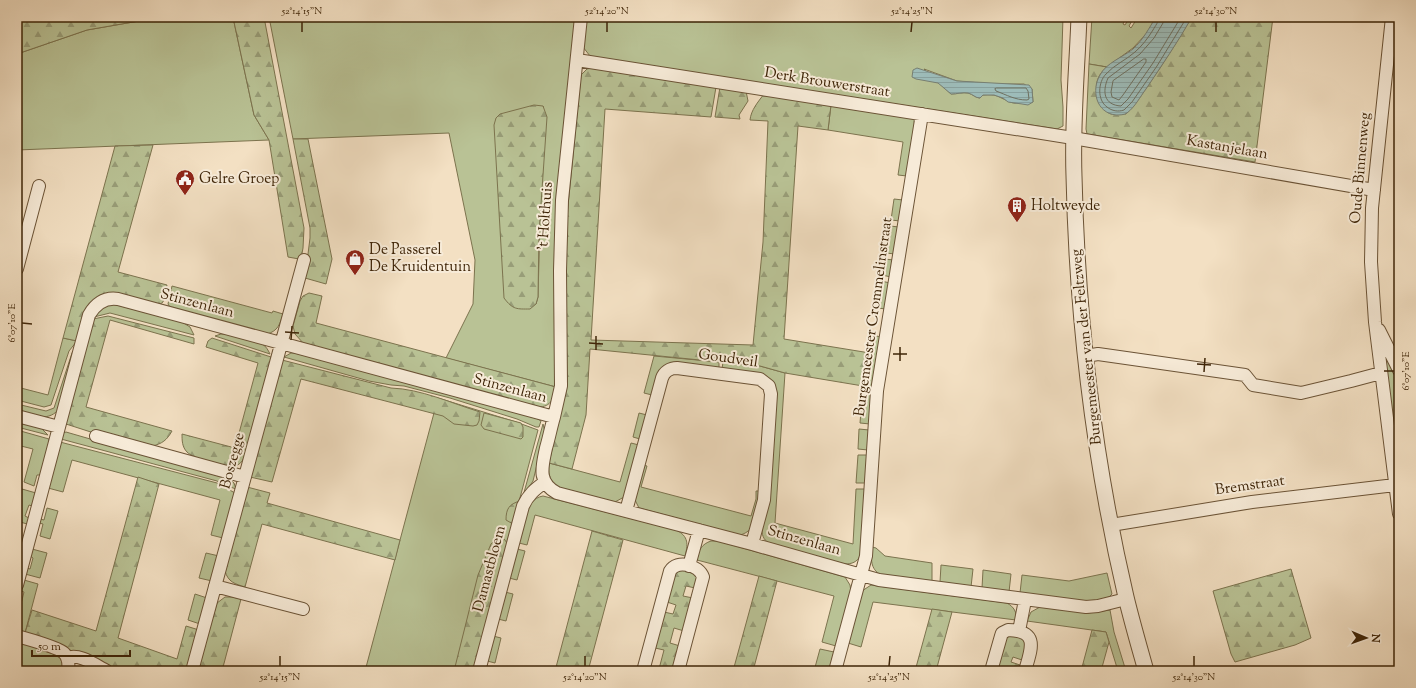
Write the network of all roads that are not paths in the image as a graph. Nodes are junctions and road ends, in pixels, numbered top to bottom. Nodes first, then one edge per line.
1 (581, 17) edge
2 (1079, 17) edge
3 (1392, 17) edge
4 (577, 60) junction
5 (922, 114) junction
6 (1073, 138) junction
7 (39, 186) dead end
8 (1374, 190) junction
9 (304, 260) dead end
10 (18, 261) edge
11 (1375, 322) junction
12 (280, 344) junction
13 (1086, 356) junction
14 (1399, 370) edge
15 (1381, 373) junction
16 (17, 416) edge
17 (554, 417) junction
18 (59, 427) junction
19 (96, 436) dead end
20 (245, 478) junction
21 (545, 482) junction
22 (1395, 485) junction
23 (626, 511) junction
24 (1399, 514) edge
25 (1110, 525) junction
26 (699, 530) junction
27 (752, 544) junction
28 (689, 566) junction
29 (861, 574) junction
30 (17, 585) edge
31 (215, 586) junction
32 (1126, 599) junction
33 (1025, 600) junction
34 (303, 609) dead end
35 (1019, 632) junction
36 (17, 636) edge
37 (67, 658) junction
38 (68, 671) edge
39 (107, 671) edge
40 (192, 671) edge
41 (479, 671) edge
42 (643, 671) edge
43 (678, 671) edge
44 (835, 671) edge
45 (991, 671) edge
46 (1025, 671) edge
47 (1146, 671) edge

1 - 4 street, 't Holthuis
2 - 6 street, Burgemeester van der Feltzweg
3 - 8 street, Oude Binnenweg
4 - 5 street, Derk Brouwerstraat
4 - 17 street, 't Holthuis
5 - 6 street, Derk Brouwerstraat
5 - 29 street, Burgemeester Crommelinstraat
6 - 8 street, Kastanjelaan
6 - 13 street, Burgemeester van der Feltzweg
7 - 10 street
8 - 11 street, Oude Binnenweg
9 - 12 street, Boszegge
11 - 14 street, Oude Binnenweg
11 - 15 street, Oude Binnenweg
12 - 17 street, Stinzenlaan
12 - 18 street, Stinzenlaan
12 - 20 street, Boszegge
13 - 15 street
13 - 25 street, Burgemeester van der Feltzweg
15 - 22 street, Oude Binnenweg
16 - 18 street
17 - 21 street, Stinzenlaan
18 - 30 street, Stinzenlaan
19 - 20 street
20 - 31 street, Boszegge
21 - 23 street, Stinzenlaan
21 - 41 street, Damastbloem
22 - 24 street, Oude Binnenweg
22 - 25 street, Bremstraat
23 - 26 street, Stinzenlaan
23 - 27 street, Goudveil
25 - 32 street, Burgemeester van der Feltzweg
26 - 27 street, Stinzenlaan
26 - 28 street
27 - 29 street, Stinzenlaan
28 - 42 street
28 - 43 street
29 - 33 street, Stinzenlaan
29 - 44 street, Burgemeester Crommelinstraat
31 - 34 street
31 - 40 street, Boszegge
32 - 33 street, Stinzenlaan
32 - 47 street, Burgemeester van der Feltzweg
33 - 35 street
35 - 45 street
35 - 46 street
36 - 37 street
37 - 38 street
37 - 39 street

